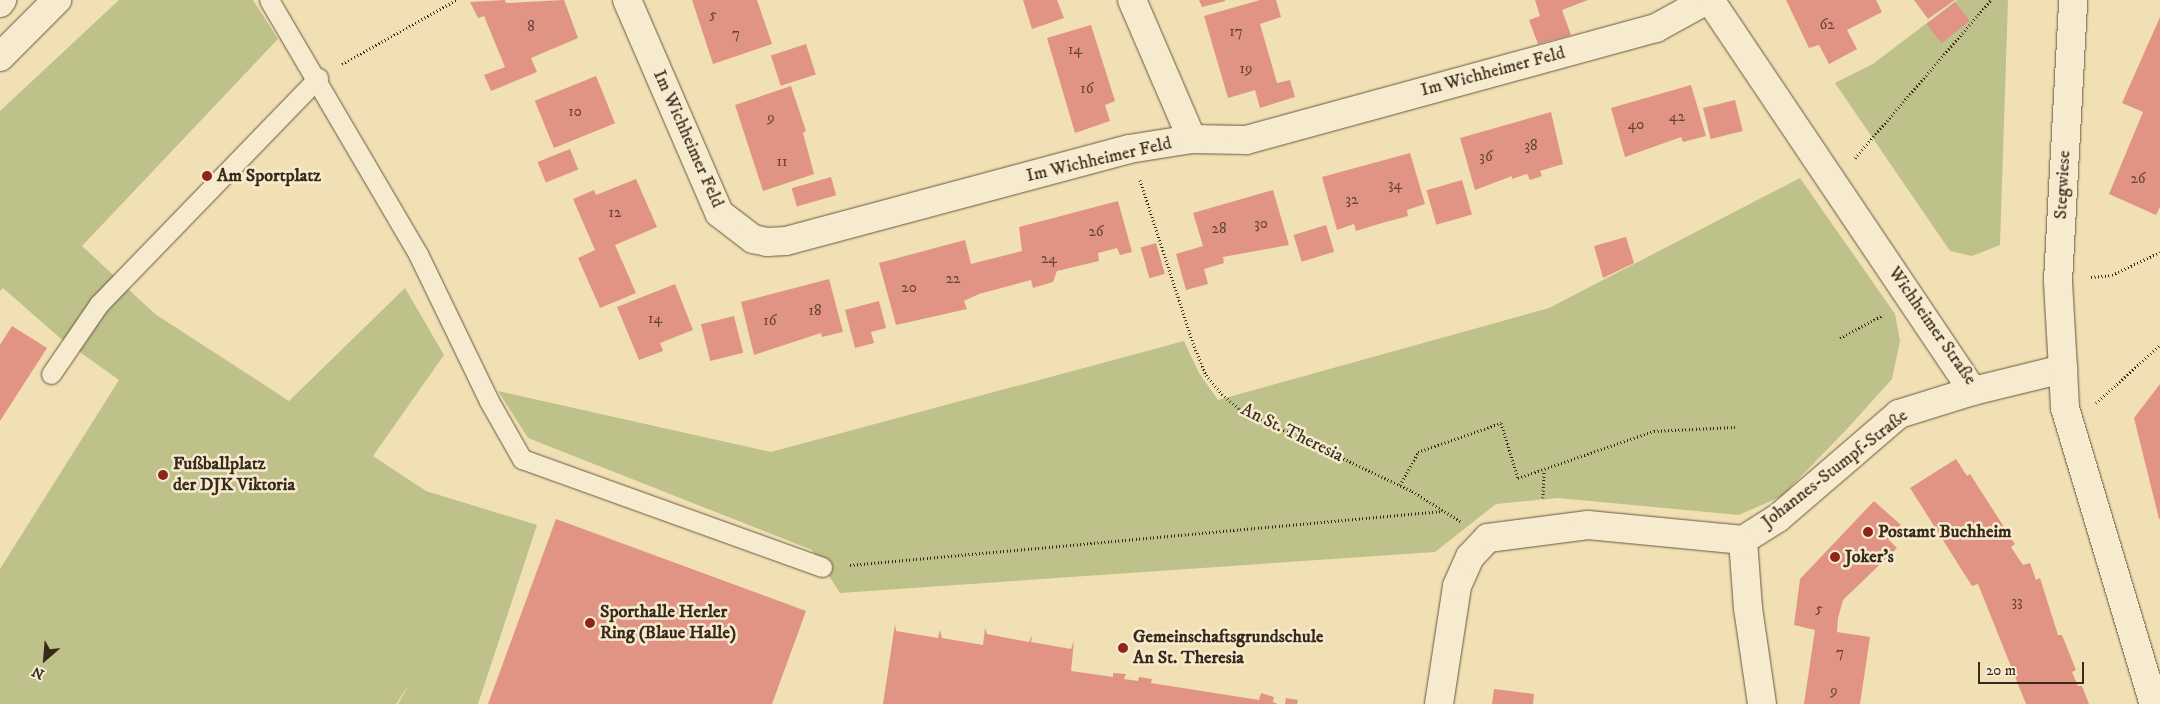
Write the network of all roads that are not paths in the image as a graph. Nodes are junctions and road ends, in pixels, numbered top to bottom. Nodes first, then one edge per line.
1 (58, 0) edge
2 (270, 0) edge
3 (628, 0) edge
4 (1132, 0) edge
5 (1708, 0) edge
6 (2073, 0) edge
7 (0, 57) edge
8 (318, 78) junction
9 (1192, 139) junction
10 (2063, 369) junction
11 (51, 374) dead end
12 (1973, 391) junction
13 (1744, 540) junction
14 (822, 567) road end
15 (1439, 704) edge
16 (1762, 704) edge
17 (2154, 704) edge

1 - 7 street
2 - 8 lane
3 - 9 street, Im Wichheimer Feld
4 - 9 street
5 - 9 street, Im Wichheimer Feld
5 - 12 street, Wichheimer Straße
6 - 10 street, Stegwiese
8 - 11 lane
8 - 14 lane
10 - 12 street, Wichheimer Straße
10 - 17 street
12 - 13 street, Johannes-Stumpf-Straße
13 - 15 street
13 - 16 street, Johannes-Stumpf-Straße

